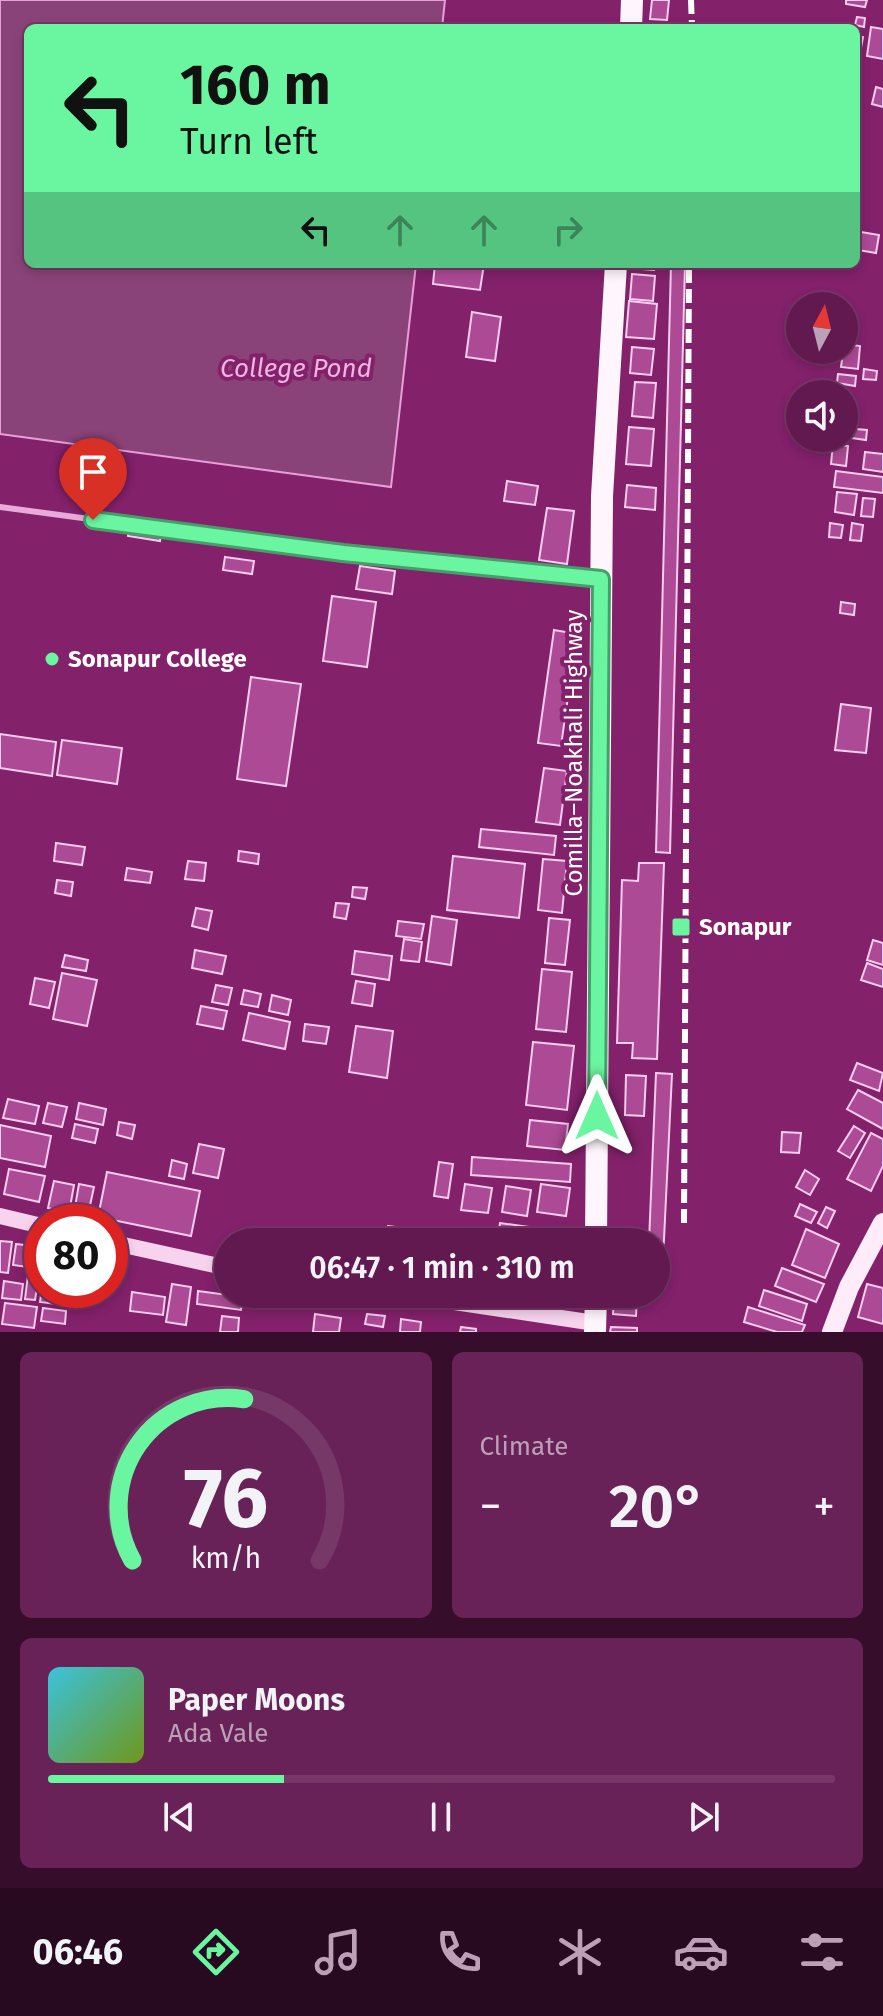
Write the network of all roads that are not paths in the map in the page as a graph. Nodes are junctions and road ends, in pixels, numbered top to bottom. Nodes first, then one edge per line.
1 (632, 0) edge
2 (631, 24) edge
3 (616, 268) edge
4 (0, 507) edge
5 (601, 579) junction
6 (0, 1216) edge
7 (24, 1222) edge
8 (883, 1223) edge
9 (596, 1228) edge
10 (128, 1246) edge
11 (214, 1265) edge
12 (481, 1308) edge
13 (596, 1308) edge
14 (595, 1328) edge
15 (832, 1332) edge

1 - 2 highway
3 - 5 highway, Comilla–Noakhali Highway
4 - 5 lane
5 - 9 highway, Comilla–Noakhali Highway
6 - 7 main road
8 - 15 main road
10 - 11 main road
12 - 14 main road
13 - 14 highway

